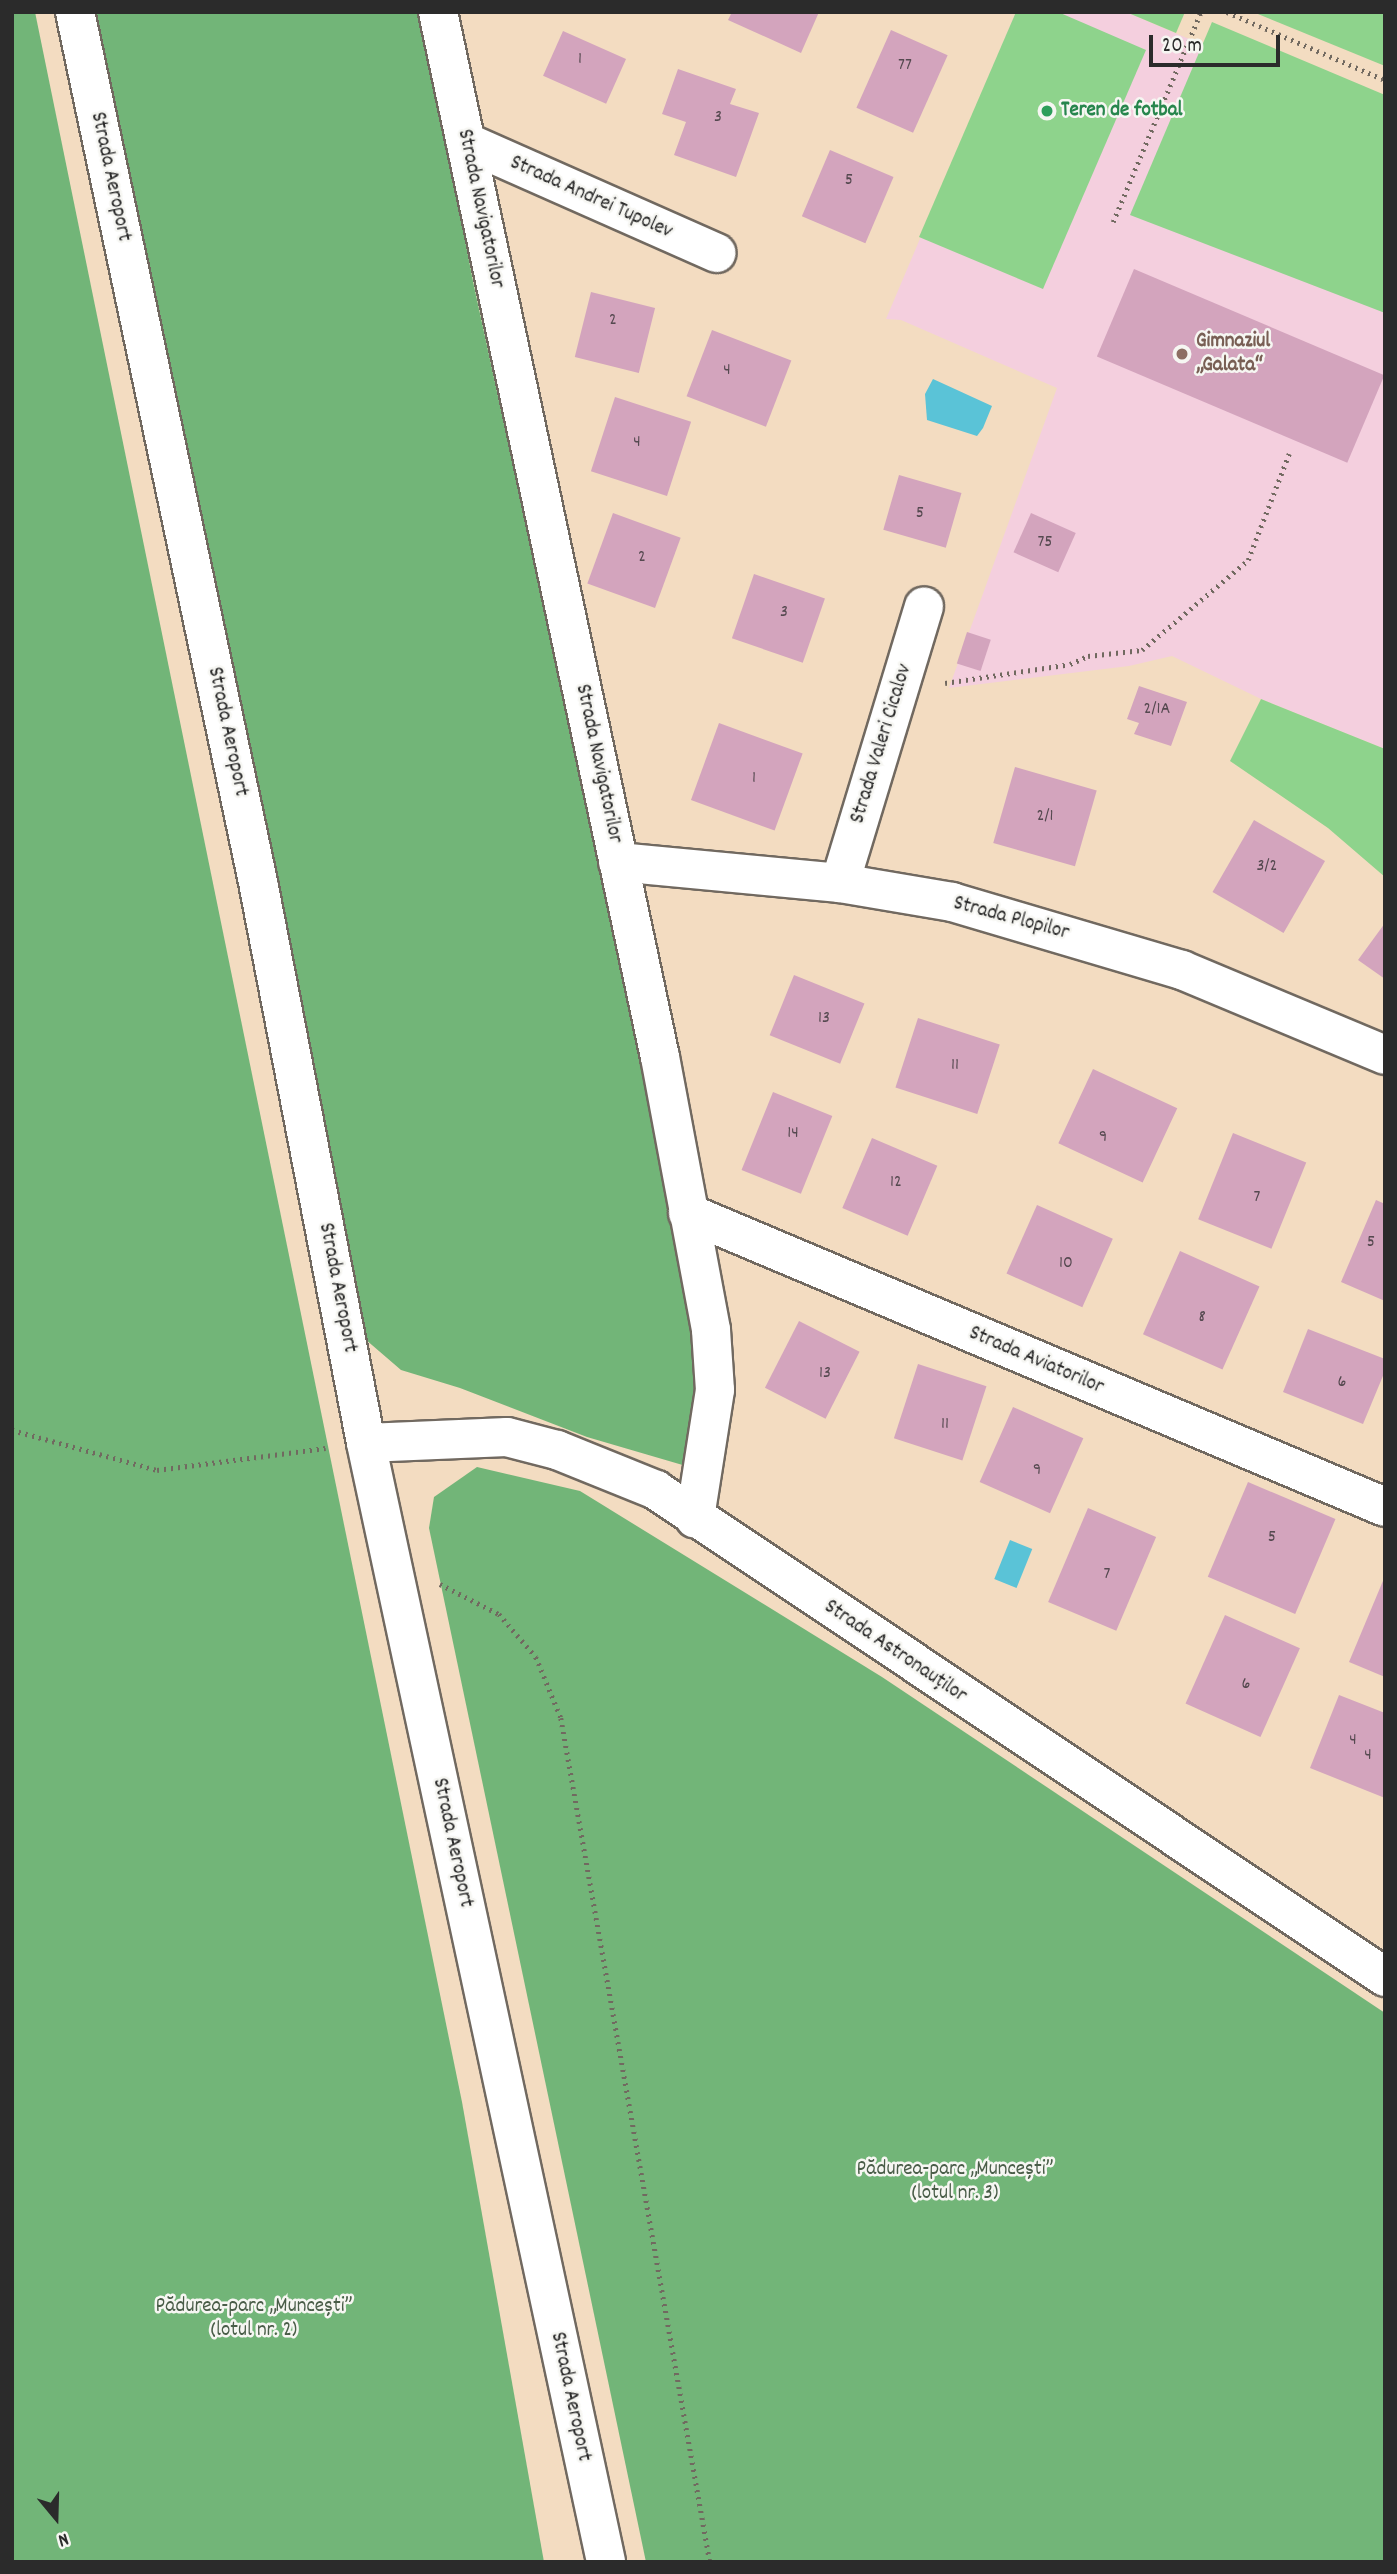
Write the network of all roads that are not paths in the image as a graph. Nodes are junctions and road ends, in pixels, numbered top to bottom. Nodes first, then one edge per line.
1 (75, 12) edge
2 (438, 12) edge
3 (466, 142) junction
4 (717, 253) dead end
5 (925, 606) dead end
6 (618, 862) junction
7 (840, 883) junction
8 (1385, 1055) edge
9 (688, 1213) junction
10 (366, 1443) junction
11 (1385, 1507) edge
12 (695, 1518) junction
13 (1385, 1977) edge
14 (606, 2562) edge

1 - 10 street, Strada Aeroport
2 - 3 street, Strada Navigatorilor
3 - 4 street, Strada Andrei Tupolev
3 - 6 street, Strada Navigatorilor
5 - 7 street, Strada Valeri Cicalov
6 - 7 street, Strada Plopilor
6 - 9 street, Strada Navigatorilor
7 - 8 street, Strada Plopilor
9 - 11 street, Strada Aviatorilor
9 - 12 street, Strada Navigatorilor
10 - 12 street, Strada Astronauților
10 - 14 street, Strada Aeroport
12 - 13 street, Strada Astronauților

